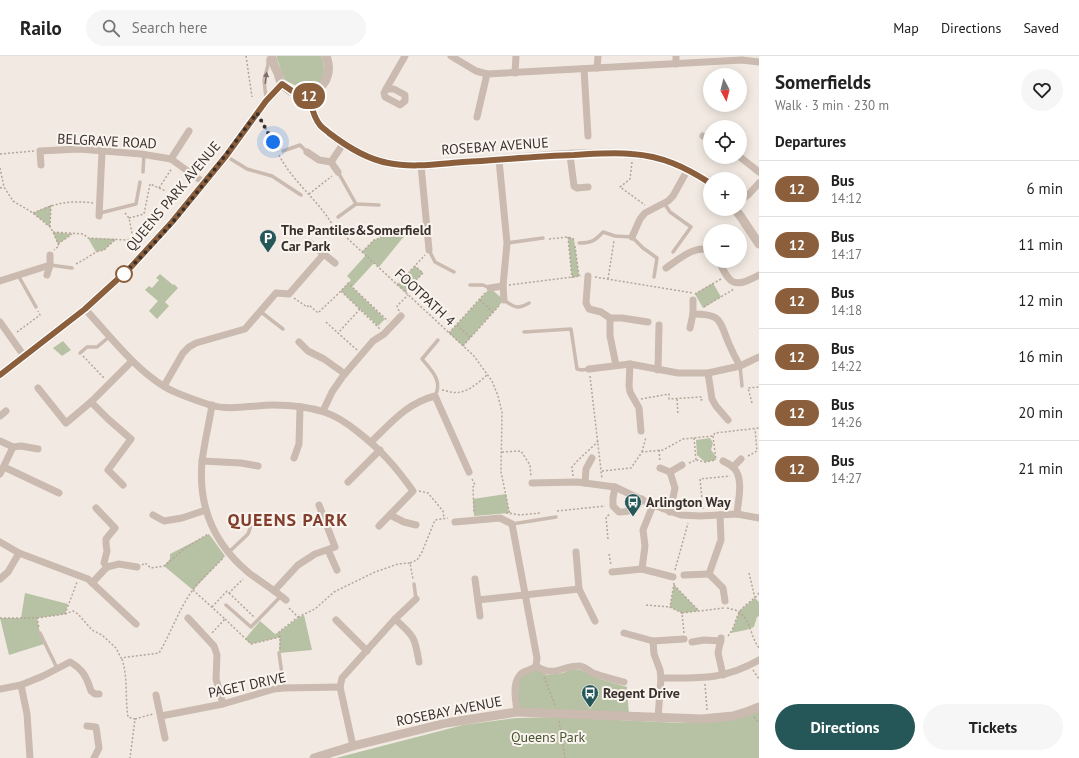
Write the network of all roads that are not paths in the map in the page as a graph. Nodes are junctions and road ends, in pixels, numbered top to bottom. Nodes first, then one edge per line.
1 (326, 56) edge
2 (405, 56) edge
3 (451, 56) edge
4 (516, 56) edge
5 (598, 56) edge
6 (676, 56) edge
7 (270, 57) edge
8 (742, 58) edge
9 (759, 62) edge
10 (676, 64) junction
11 (597, 68) junction
12 (584, 69) junction
13 (515, 73) junction
14 (488, 74) junction
15 (282, 84) junction
16 (386, 89) dead end
17 (308, 94) junction
18 (266, 101) junction
19 (477, 117) dead end
20 (189, 131) dead end
21 (588, 136) dead end
22 (344, 144) junction
23 (283, 151) dead end
24 (102, 152) junction
25 (307, 152) joint
26 (144, 154) junction
27 (570, 155) junction
28 (226, 156) junction
29 (174, 160) junction
30 (500, 160) junction
31 (331, 162) junction
32 (747, 163) edge
33 (40, 165) dead end
34 (421, 165) junction
35 (688, 169) junction
36 (143, 172) dead end
37 (338, 172) joint
38 (759, 172) edge
39 (703, 179) edge
40 (140, 182) dead end
41 (203, 182) junction
42 (759, 183) edge
43 (588, 187) dead end
44 (301, 195) dead end
45 (747, 196) edge
46 (356, 204) junction
47 (664, 204) junction
48 (379, 205) dead end
49 (99, 215) joint
50 (741, 216) edge
51 (338, 217) dead end
52 (632, 237) junction
53 (544, 238) road end
54 (310, 243) dead end
55 (507, 243) junction
56 (579, 243) road end
57 (759, 244) edge
58 (703, 249) edge
59 (429, 250) joint
60 (674, 252) dead end
61 (50, 255) road end
62 (323, 255) junction
63 (335, 263) dead end
64 (50, 265) junction
65 (72, 268) road end
66 (666, 268) dead end
67 (722, 268) edge
68 (454, 272) dead end
69 (18, 275) junction
70 (47, 275) dead end
71 (759, 275) edge
72 (588, 276) road end
73 (654, 277) dead end
74 (0, 281) edge
75 (470, 285) dead end
76 (503, 286) junction
77 (490, 288) joint
78 (696, 299) road end
79 (504, 300) joint
80 (529, 304) dead end
81 (36, 307) road end
82 (85, 309) junction
83 (261, 312) junction
84 (693, 314) junction
85 (401, 316) road end
86 (610, 318) junction
87 (0, 322) edge
88 (648, 322) dead end
89 (659, 325) dead end
90 (690, 328) dead end
91 (283, 330) dead end
92 (524, 332) dead end
93 (110, 336) junction
94 (438, 340) dead end
95 (299, 342) dead end
96 (80, 353) road end
97 (24, 356) junction
98 (759, 356) edge
99 (132, 361) junction
100 (630, 364) junction
101 (616, 365) junction
102 (740, 366) junction
103 (589, 369) joint
104 (658, 370) junction
105 (708, 373) junction
106 (344, 374) junction
107 (0, 375) edge
108 (164, 386) junction
109 (742, 386) dead end
110 (38, 388) dead end
111 (434, 396) junction
112 (91, 402) junction
113 (212, 405) junction
114 (300, 407) junction
115 (6, 411) dead end
116 (323, 411) junction
117 (0, 416) edge
118 (728, 420) dead end
119 (641, 432) road end
120 (0, 441) edge
121 (372, 442) junction
122 (12, 447) junction
123 (38, 449) dead end
124 (380, 450) junction
125 (294, 458) dead end
126 (592, 458) dead end
127 (741, 459) road end
128 (723, 461) dead end
129 (202, 462) junction
130 (682, 465) road end
131 (258, 466) dead end
132 (4, 467) junction
133 (733, 467) junction
134 (660, 468) road end
135 (469, 472) road end
136 (670, 472) junction
137 (0, 474) edge
138 (348, 482) dead end
139 (532, 483) road end
140 (585, 483) junction
141 (123, 485) dead end
142 (615, 487) junction
143 (59, 493) dead end
144 (642, 499) junction
145 (319, 505) dead end
146 (653, 505) junction
147 (96, 508) dead end
148 (206, 510) junction
149 (670, 512) junction
150 (737, 514) junction
151 (153, 515) dead end
152 (390, 515) junction
153 (720, 515) junction
154 (556, 517) dead end
155 (759, 518) edge
156 (455, 522) dead end
157 (252, 523) dead end
158 (512, 524) junction
159 (416, 525) dead end
160 (379, 526) dead end
161 (0, 542) edge
162 (328, 550) junction
163 (229, 552) junction
164 (576, 552) dead end
165 (19, 553) junction
166 (107, 567) junction
167 (137, 567) road end
168 (337, 570) dead end
169 (642, 570) junction
170 (612, 572) road end
171 (709, 574) junction
172 (684, 575) dead end
173 (673, 577) road end
174 (0, 579) edge
175 (475, 579) dead end
176 (92, 583) junction
177 (414, 584) road end
178 (580, 588) junction
179 (274, 590) junction
180 (525, 595) junction
181 (283, 598) joint
182 (416, 599) joint
183 (478, 600) junction
184 (725, 602) dead end
185 (226, 605) dead end
186 (480, 616) dead end
187 (188, 618) dead end
188 (395, 619) junction
189 (336, 620) dead end
190 (595, 620) dead end
191 (136, 624) dead end
192 (40, 633) road end
193 (624, 633) dead end
194 (684, 639) road end
195 (653, 641) junction
196 (692, 642) dead end
197 (367, 651) junction
198 (280, 653) road end
199 (759, 660) edge
200 (419, 662) dead end
201 (536, 666) junction
202 (57, 668) junction
203 (723, 675) junction
204 (661, 678) junction
205 (624, 682) dead end
206 (21, 685) junction
207 (340, 687) junction
208 (284, 688) junction
209 (0, 689) edge
210 (99, 694) dead end
211 (156, 695) dead end
212 (223, 704) junction
213 (759, 707) edge
214 (517, 712) junction
215 (161, 716) junction
216 (658, 718) junction
217 (87, 726) dead end
218 (164, 738) dead end
219 (353, 746) junction
220 (30, 758) edge
221 (94, 758) edge
222 (314, 758) edge

1 - 17 street
2 - 16 street
3 - 14 street
4 - 13 street
5 - 11 street
6 - 10 street
7 - 15 street
18 -> 7 lane
8 - 9 street
8 - 10 street
10 - 11 street
11 - 12 street
12 - 13 street
12 - 21 street
13 - 14 street
14 - 19 street
15 - 17 street
15 - 18 street, QUEENS PARK AVENUE
17 - 22 street, ROSEBAY AVENUE
18 - 28 street, QUEENS PARK AVENUE
20 - 29 street
22 - 31 street
22 - 34 street, ROSEBAY AVENUE
23 - 25 lane
24 - 26 street, BELGRAVE ROAD
24 - 33 street, BELGRAVE ROAD
24 - 49 street
25 - 31 street
26 - 29 street, BELGRAVE ROAD
26 - 36 lane
27 - 30 street, ROSEBAY AVENUE
27 - 35 street, ROSEBAY AVENUE
27 - 43 street
28 - 41 street, QUEENS PARK AVENUE
28 - 44 lane
29 - 41 street, BELGRAVE ROAD
30 - 34 street, ROSEBAY AVENUE
30 - 55 street
31 - 37 street
32 - 38 street
34 - 59 street
35 - 39 street, ROSEBAY AVENUE
35 - 47 street
37 - 46 lane
40 - 49 lane
41 - 82 street, QUEENS PARK AVENUE
42 - 45 street
46 - 48 lane
46 - 51 lane
47 - 52 street
47 - 60 lane
50 - 57 street
52 - 56 lane
52 - 73 lane
53 - 55 lane
54 - 62 street
55 - 76 street
58 - 66 street
59 - 68 lane
61 - 64 street
62 - 63 street
62 - 83 street
64 - 65 lane
64 - 69 street
64 - 70 street
67 - 71 street
69 - 74 street
69 - 81 lane
72 - 86 street
75 - 77 lane
76 - 77 street
76 - 79 street
78 - 84 street
79 - 80 lane
82 - 93 street
82 - 97 street, QUEENS PARK AVENUE
83 - 91 lane
83 - 108 street
84 - 90 street
84 - 102 street
85 - 106 street
86 - 88 street
86 - 101 street
87 - 97 street
89 - 104 street
92 - 103 lane
93 - 96 lane
93 - 99 street
94 - 111 lane
95 - 106 street
97 - 107 street, QUEENS PARK AVENUE
98 - 102 street
99 - 108 street
99 - 112 street
100 - 101 street
100 - 104 street
100 - 119 street
101 - 103 street
102 - 105 street
102 - 109 lane
104 - 105 street
105 - 118 street
106 - 116 street
108 - 113 street
110 - 112 street
111 - 121 street
111 - 135 street
112 - 141 street
113 - 114 street
113 - 129 street
114 - 116 street
114 - 125 street
115 - 117 street
116 - 121 street
120 - 122 street
121 - 124 street
122 - 123 street
122 - 132 street
124 - 138 street
124 - 152 street
126 - 140 street
127 - 133 street
128 - 133 street
129 - 131 street
129 - 148 street
130 - 136 street
132 - 137 street
132 - 143 street
133 - 150 street
134 - 136 street
136 - 149 street
139 - 140 street
140 - 142 street
142 - 144 street
142 - 144 street
144 - 146 street
145 - 162 street
146 - 149 street
146 - 169 street
147 - 166 street
148 - 151 street
148 - 163 street
149 - 153 street
150 - 153 street
150 - 155 street
152 - 159 street
152 - 160 street
153 - 171 street
154 - 158 lane
156 - 158 street
157 - 163 lane
158 - 180 street
161 - 165 street
162 - 168 street
162 - 179 street
163 - 179 street
164 - 178 street
165 - 174 street
165 - 176 street
166 - 167 street
166 - 176 street
169 - 170 street
169 - 173 street
171 - 172 street
171 - 184 street
175 - 183 street
176 - 191 street
177 - 182 lane
178 - 180 street
178 - 190 street
179 - 181 street
180 - 183 street
180 - 201 street
181 - 185 lane
182 - 188 street
183 - 186 street
187 - 212 street
188 - 197 street
188 - 200 street
189 - 197 street
192 - 202 lane
193 - 195 street
194 - 195 street
195 - 204 street
196 - 203 street
197 - 207 street
198 - 208 lane
199 - 203 street
201 - 205 street
201 - 214 street
202 - 206 street
202 - 210 street
203 - 204 street
204 - 216 street
206 - 209 street
206 - 220 street
207 - 208 street, PAGET DRIVE
207 - 219 street
208 - 212 street, PAGET DRIVE
211 - 215 street
212 - 215 street, PAGET DRIVE
213 - 216 street, ROSEBAY AVENUE
214 - 216 street, ROSEBAY AVENUE
214 - 219 street, ROSEBAY AVENUE
215 - 218 street
217 - 221 street
219 - 222 street, ROSEBAY AVENUE

